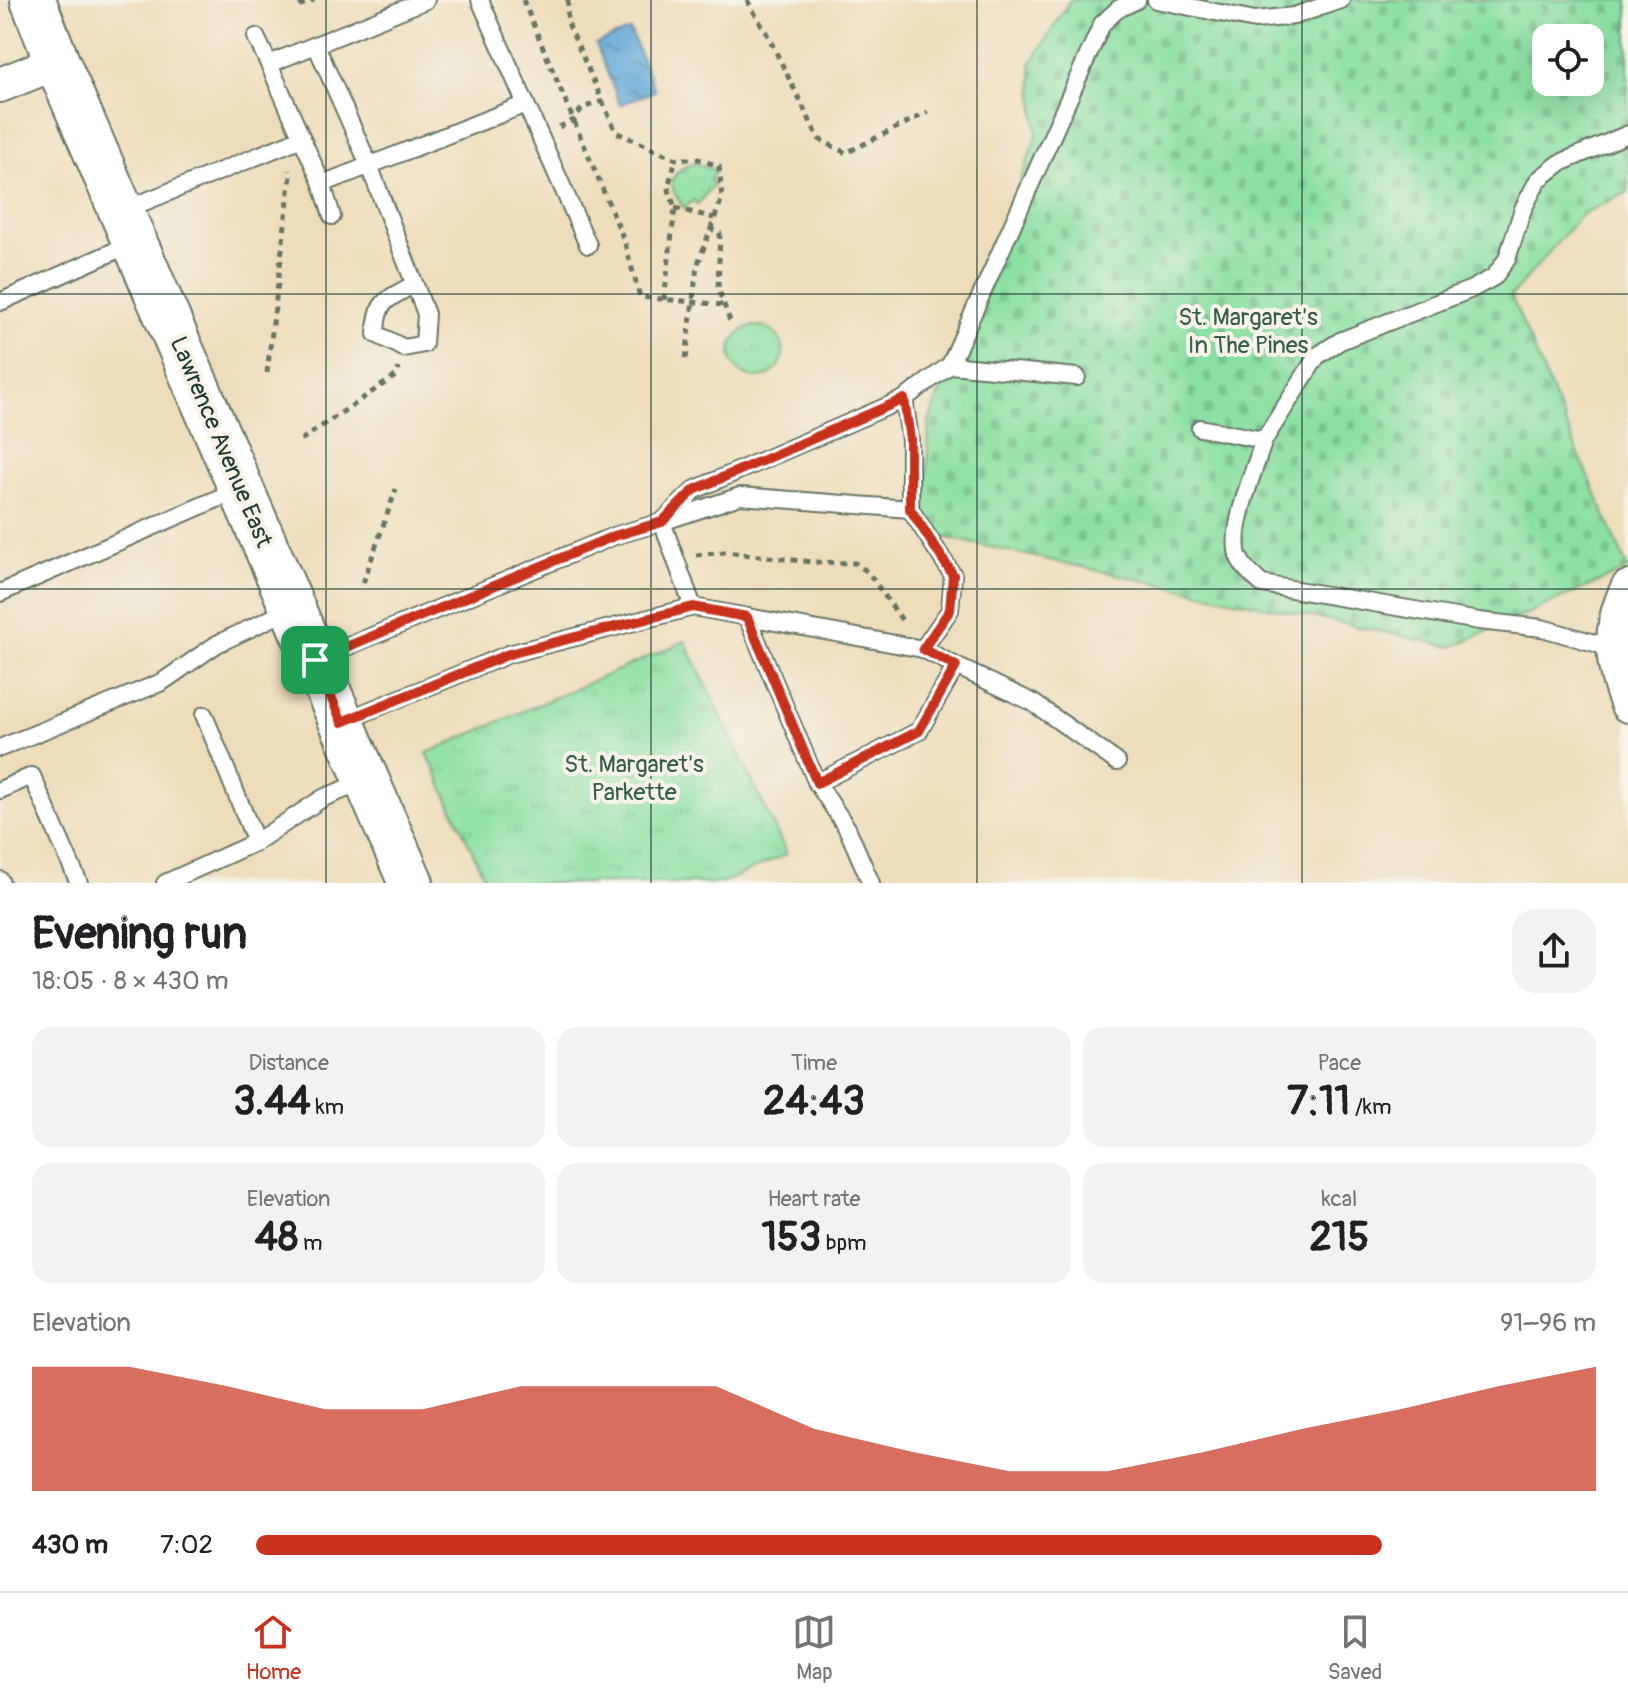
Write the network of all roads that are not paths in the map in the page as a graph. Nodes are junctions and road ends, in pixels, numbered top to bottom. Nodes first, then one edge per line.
1 (33, 0) edge
2 (426, 0) edge
3 (480, 0) edge
4 (1137, 0) edge
5 (1156, 0) edge
6 (1341, 0) edge
7 (256, 37) dead end
8 (316, 45) junction
9 (57, 62) junction
10 (269, 64) junction
11 (0, 85) edge
12 (526, 104) junction
13 (1628, 134) edge
14 (302, 138) junction
15 (369, 165) junction
16 (322, 184) junction
17 (332, 216) dead end
18 (128, 227) junction
19 (588, 245) dead end
20 (414, 284) junction
21 (0, 302) edge
22 (950, 365) junction
23 (1077, 377) dead end
24 (904, 399) junction
25 (1200, 428) dead end
26 (1264, 440) junction
27 (241, 489) junction
28 (910, 509) junction
29 (662, 522) junction
30 (1628, 588) edge
31 (0, 593) edge
32 (693, 607) junction
33 (293, 608) junction
34 (747, 617) junction
35 (1612, 648) junction
36 (923, 649) junction
37 (315, 660) junction
38 (956, 666) junction
39 (1628, 705) edge
40 (204, 715) dead end
41 (342, 722) junction
42 (0, 748) edge
43 (1117, 762) dead end
44 (367, 780) junction
45 (817, 783) junction
46 (0, 790) edge
47 (256, 842) junction
48 (79, 883) edge
49 (165, 883) edge
50 (411, 883) edge
51 (871, 883) edge

1 - 9 main road, Lawrence Avenue East
2 - 8 lane
3 - 12 lane
4 - 22 lane
5 - 6 lane
7 - 10 lane
8 - 10 lane
8 - 15 lane
9 - 11 street
9 - 18 main road, Lawrence Avenue East
10 - 14 lane
12 - 15 lane
12 - 19 lane
13 - 26 lane
14 - 16 lane
14 - 18 lane
15 - 16 lane
15 - 20 lane
16 - 17 lane
18 - 21 lane
18 - 27 main road, Lawrence Avenue East
20 - 20 lane
22 - 23 lane
22 - 24 lane
24 - 28 lane
24 - 29 lane
25 - 26 lane
26 - 35 lane
27 - 31 lane
27 - 33 main road, Lawrence Avenue East
28 - 29 lane
28 - 36 lane
29 - 32 lane
29 - 37 lane
30 - 35 street
32 - 34 lane
32 - 41 lane
33 - 37 main road, Lawrence Avenue East
33 - 42 lane
34 - 36 lane
34 - 45 lane
35 - 39 street
36 - 38 lane
37 - 41 main road, Lawrence Avenue East
38 - 43 lane
38 - 45 lane
40 - 47 lane
41 - 44 main road, Lawrence Avenue East
44 - 47 lane
44 - 50 main road, Lawrence Avenue East
45 - 51 lane
46 - 48 lane
47 - 49 lane

